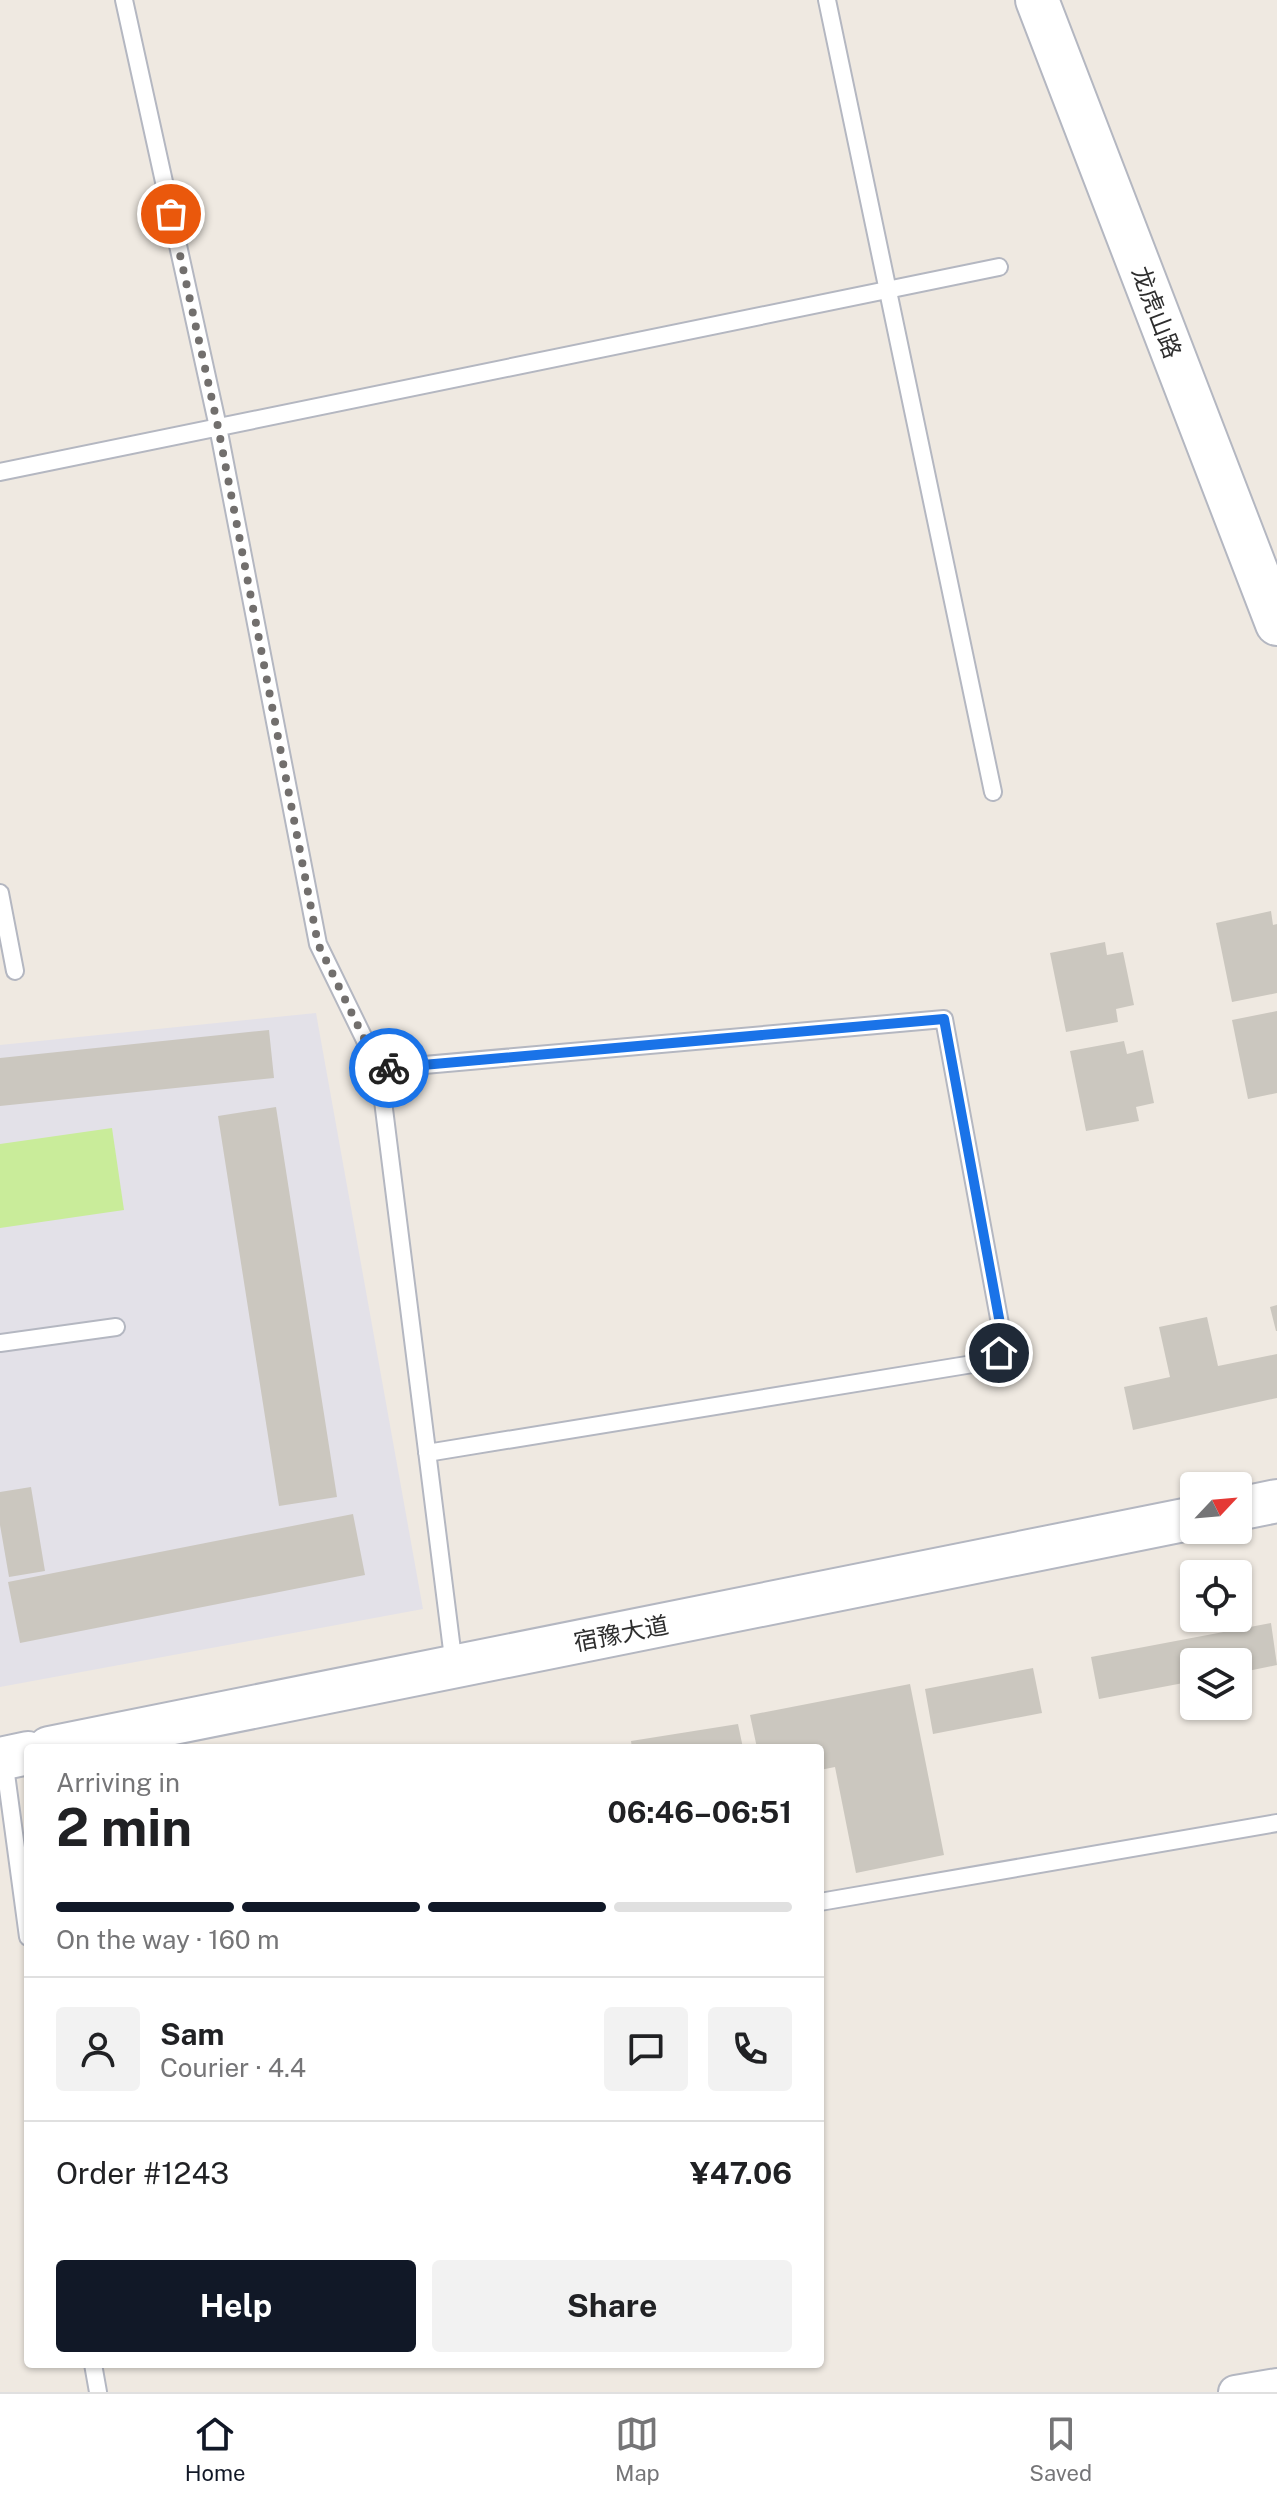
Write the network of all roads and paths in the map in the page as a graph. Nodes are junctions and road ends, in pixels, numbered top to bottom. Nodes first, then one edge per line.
1 (124, 0) edge
2 (827, 0) edge
3 (1037, 0) edge
4 (999, 267) dead end
5 (887, 290) junction
6 (218, 427) junction
7 (0, 472) edge
8 (1277, 624) edge
9 (993, 792) dead end
10 (0, 893) edge
11 (15, 971) dead end
12 (379, 1069) junction
13 (116, 1327) dead end
14 (0, 1343) edge
15 (427, 1453) junction
16 (1277, 1501) edge
17 (1252, 1506) edge
18 (1180, 1521) edge
19 (454, 1666) junction
20 (69, 1744) edge
21 (11, 1756) edge
22 (1277, 1823) edge
23 (24, 1894) edge
24 (824, 1901) edge
25 (94, 2368) edge
26 (1277, 2385) edge
27 (98, 2392) edge
28 (1235, 2392) edge

1 - 6 lane
2 - 5 lane
3 - 8 street, 龙虎山路
4 - 5 lane
5 - 6 lane
5 - 9 lane
6 - 7 lane
6 - 12 lane
10 - 11 lane
12 - 15 lane
12 - 15 lane
13 - 14 lane
15 - 19 lane
16 - 17 street
18 - 19 street, 宿豫大道
19 - 20 street, 宿豫大道
21 - 23 lane
22 - 24 lane
25 - 27 lane
26 - 28 street

